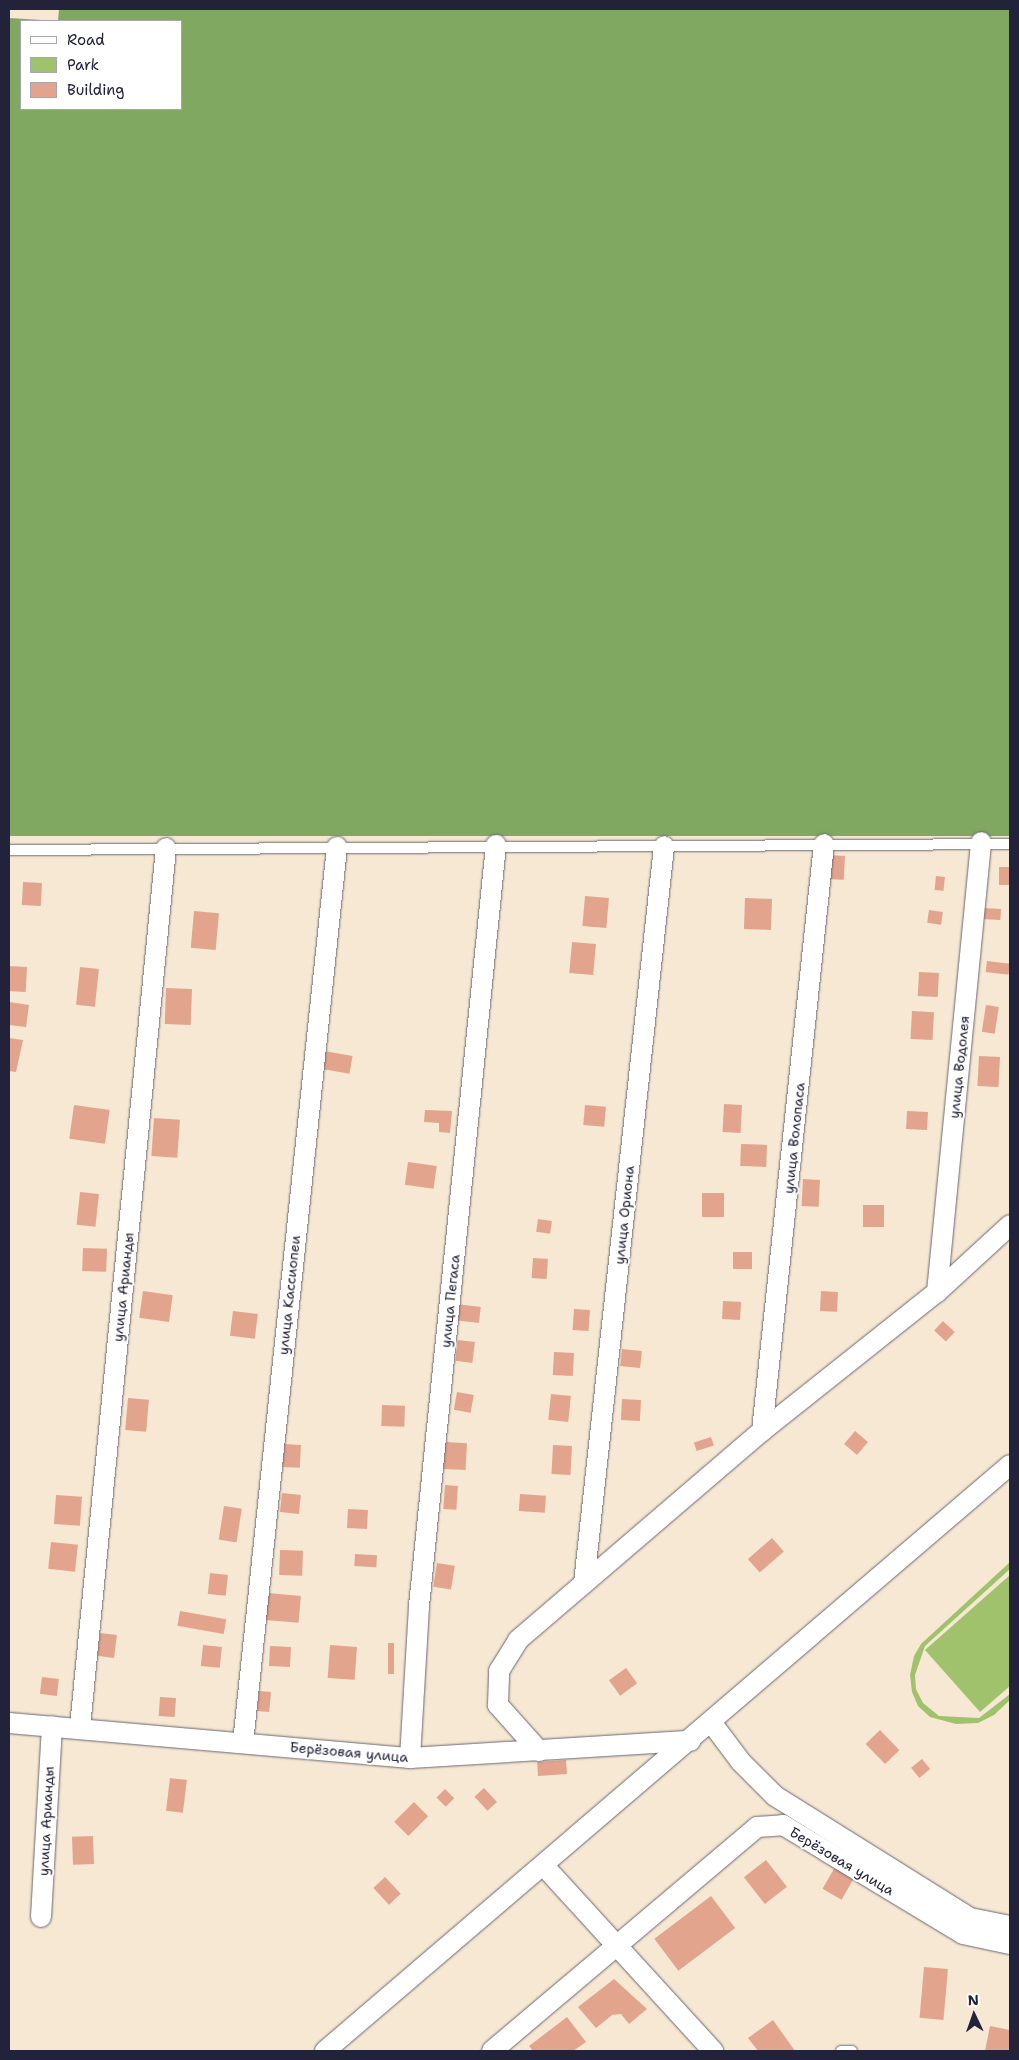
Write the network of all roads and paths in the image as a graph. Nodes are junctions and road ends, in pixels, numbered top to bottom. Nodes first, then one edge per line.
1 (981, 842) junction
2 (824, 844) junction
3 (1010, 844) edge
4 (496, 845) junction
5 (664, 846) junction
6 (336, 847) junction
7 (166, 848) junction
8 (9, 850) edge
9 (1010, 1225) edge
10 (937, 1292) junction
11 (762, 1431) junction
12 (1010, 1465) edge
13 (584, 1583) junction
14 (711, 1722) junction
15 (9, 1723) edge
16 (52, 1726) junction
17 (80, 1727) junction
18 (690, 1741) junction
19 (243, 1743) junction
20 (540, 1751) junction
21 (410, 1758) junction
22 (544, 1866) junction
23 (41, 1917) dead end
24 (1010, 1926) edge
25 (616, 1944) junction
26 (1010, 1944) edge
27 (324, 2051) edge
28 (492, 2051) edge
29 (713, 2051) edge
30 (841, 2051) edge
31 (852, 2051) edge

1 - 2 lane
1 - 3 lane
1 - 10 street, улица Водолея
2 - 5 lane
2 - 11 street, улица Волопаса
4 - 5 lane
4 - 6 lane
4 - 21 street, улица Пегаса
5 - 13 street, улица Ориона
6 - 7 lane
6 - 19 street, улица Кассиопеи
7 - 8 lane
7 - 17 street, улица Арианды
9 - 10 street
10 - 11 street
11 - 13 street
12 - 14 street
13 - 20 street
14 - 18 street
14 - 24 street
15 - 16 street, Берёзовая улица
16 - 17 street, Берёзовая улица
16 - 23 street, улица Арианды
17 - 19 street, Берёзовая улица
18 - 20 street, Берёзовая улица
18 - 22 street
19 - 21 street, Берёзовая улица
20 - 21 street, Берёзовая улица
22 - 25 street
22 - 27 street
25 - 26 street, Берёзовая улица
25 - 28 street, Берёзовая улица
25 - 29 street
30 - 31 lane

